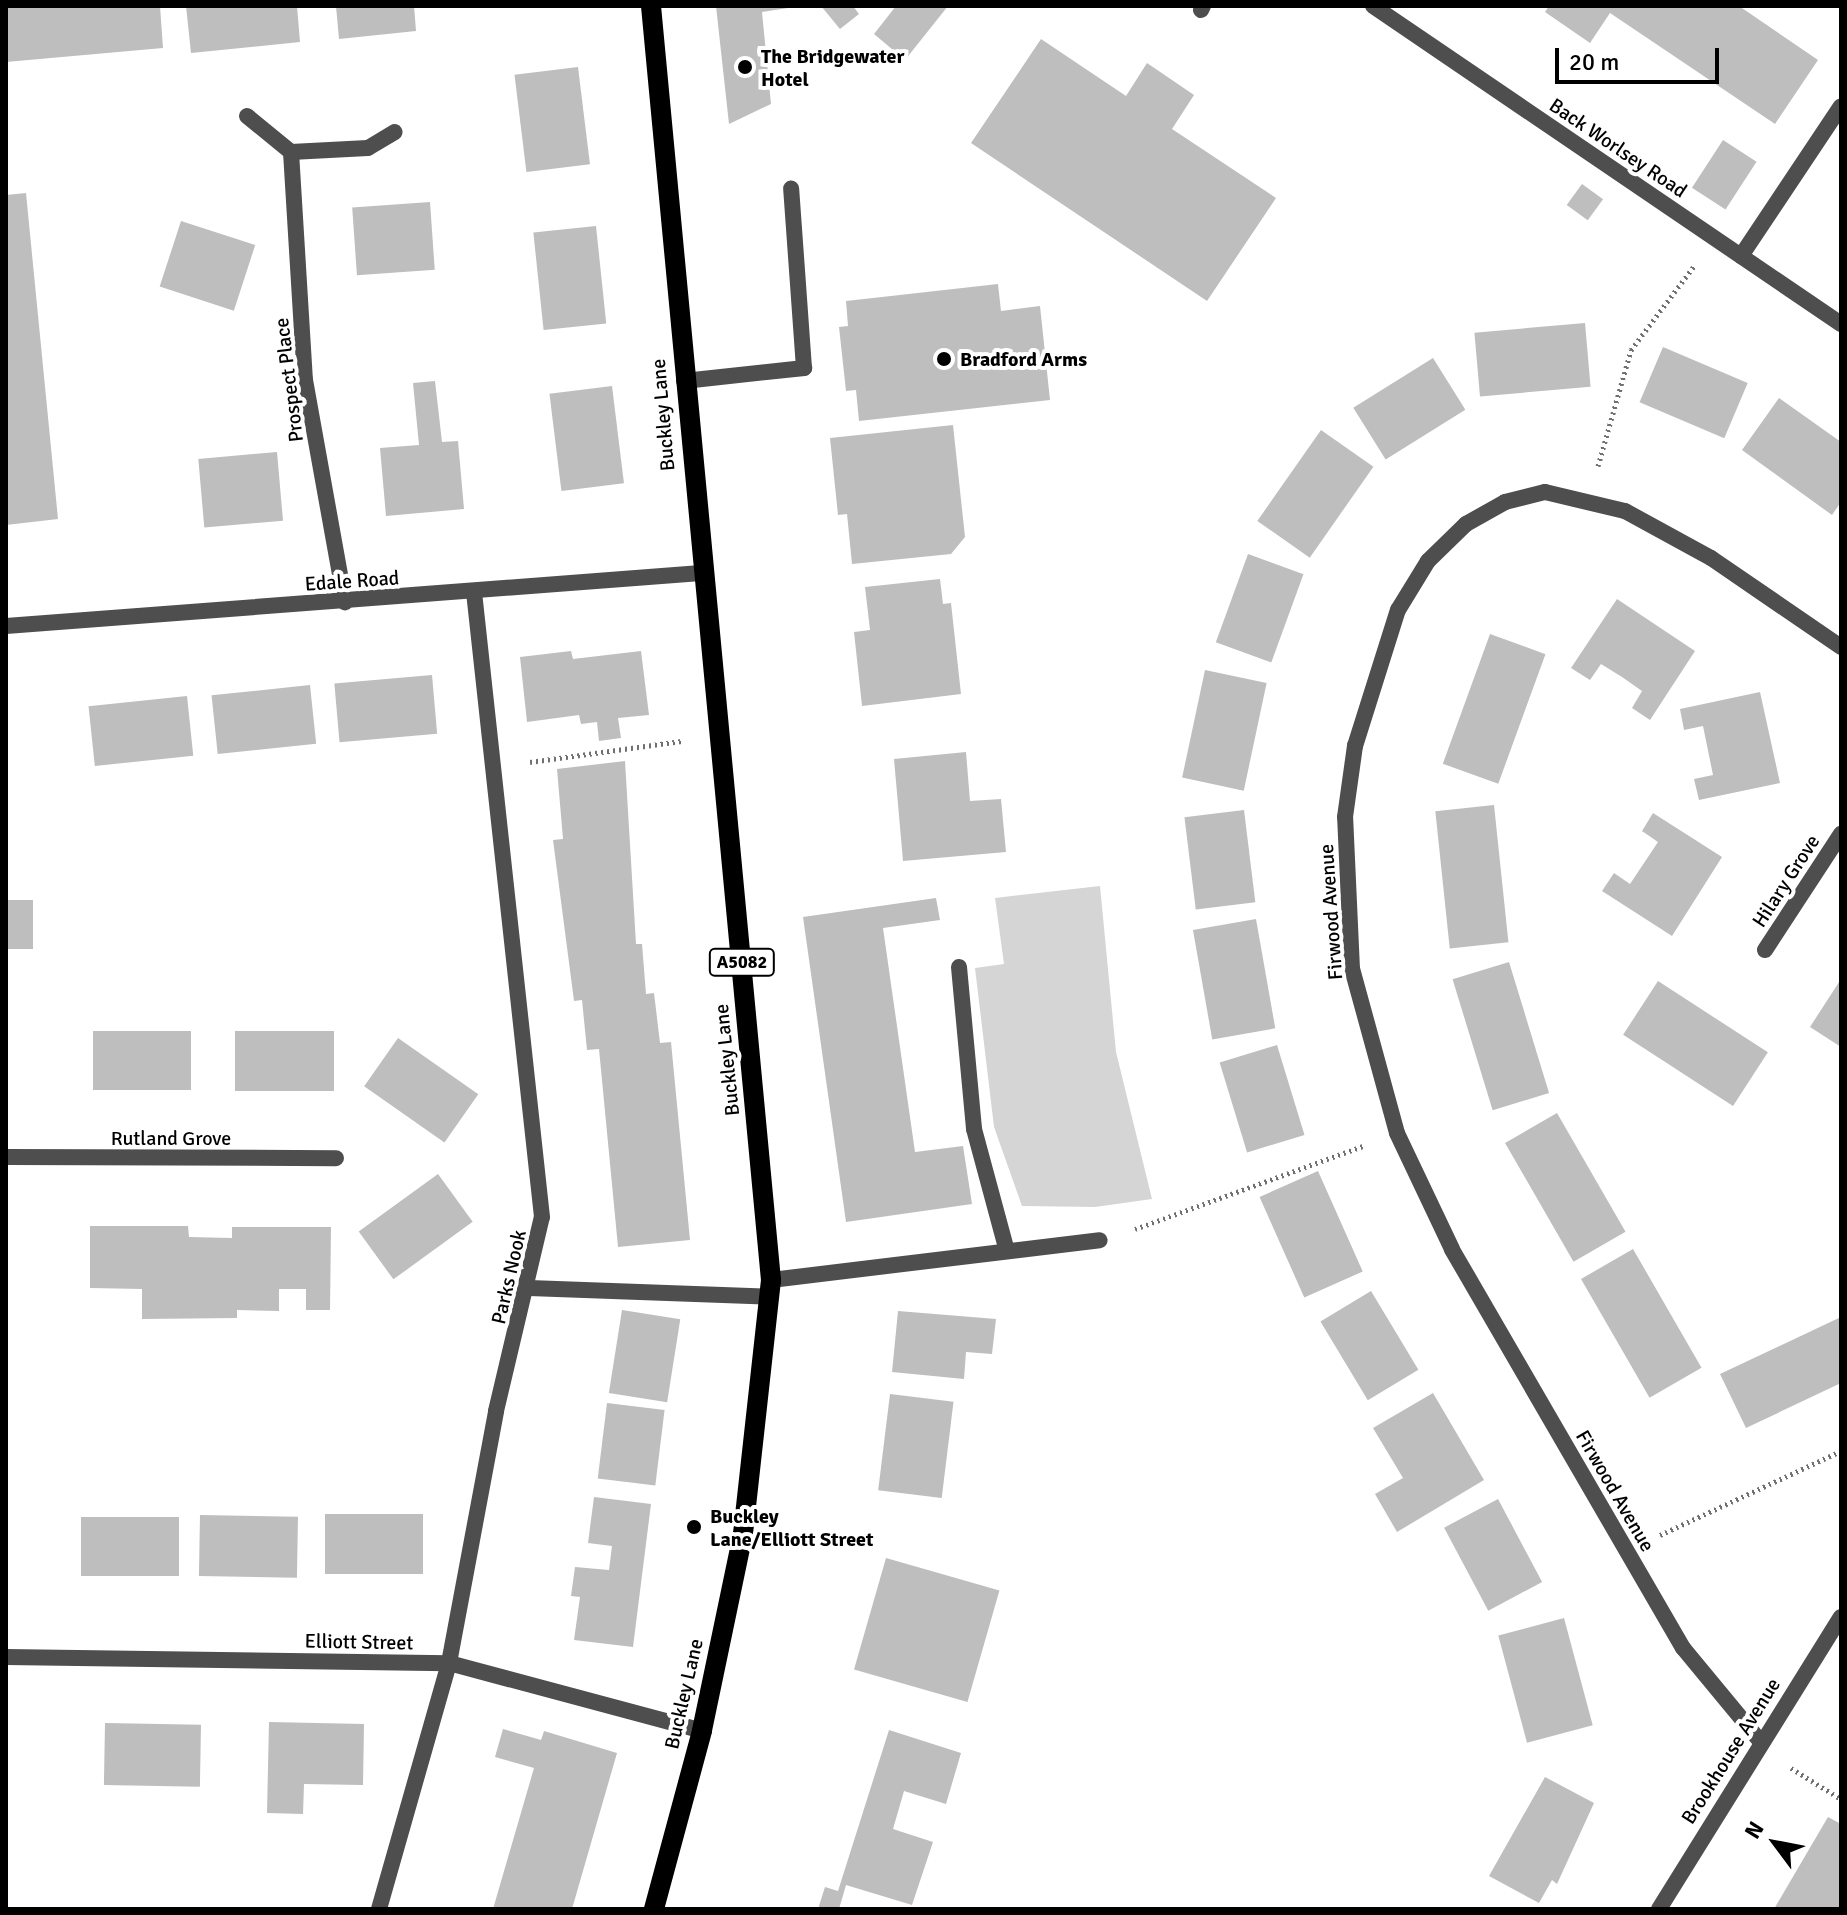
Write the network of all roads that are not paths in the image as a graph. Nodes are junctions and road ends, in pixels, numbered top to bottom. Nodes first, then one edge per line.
1 (651, 6) edge
2 (1373, 6) edge
3 (1841, 106) edge
4 (247, 116) dead end
5 (395, 132) dead end
6 (291, 152) junction
7 (791, 188) dead end
8 (1741, 256) junction
9 (1841, 324) edge
10 (684, 381) junction
11 (701, 573) junction
12 (474, 592) junction
13 (345, 602) junction
14 (6, 626) edge
15 (1841, 647) edge
16 (1841, 834) edge
17 (1765, 950) dead end
18 (959, 967) dead end
19 (6, 1157) edge
20 (336, 1158) dead end
21 (1100, 1240) road end
22 (1007, 1251) junction
23 (529, 1288) junction
24 (770, 1289) junction
25 (1841, 1617) edge
26 (6, 1657) edge
27 (449, 1663) junction
28 (702, 1731) junction
29 (1758, 1744) junction
30 (379, 1909) edge
31 (654, 1909) edge
32 (1659, 1909) edge

1 - 10 main road, Buckley Lane / A5082
2 - 8 street, Back Worlsey Road
3 - 8 street
4 - 6 street
5 - 6 street
6 - 13 street, Prospect Place
7 - 10 street
8 - 9 street, Back Worlsey Road
10 - 11 main road, Buckley Lane / A5082
11 - 12 street, Edale Road
11 - 24 main road, Buckley Lane / A5082
12 - 13 street, Edale Road
12 - 23 street, Parks Nook
13 - 14 street, Edale Road
15 - 29 street, Firwood Avenue
16 - 17 street, Hilary Grove
18 - 22 street
19 - 20 street, Rutland Grove
21 - 22 street
22 - 24 street
23 - 24 street
23 - 27 street, Parks Nook
24 - 28 main road, Buckley Lane / A5082
25 - 29 street, Brookhouse Avenue
26 - 27 street, Elliott Street
27 - 28 street, Elliott Street
27 - 30 street, Parks Nook
28 - 31 main road, Buckley Lane / A5082
29 - 32 street, Brookhouse Avenue

